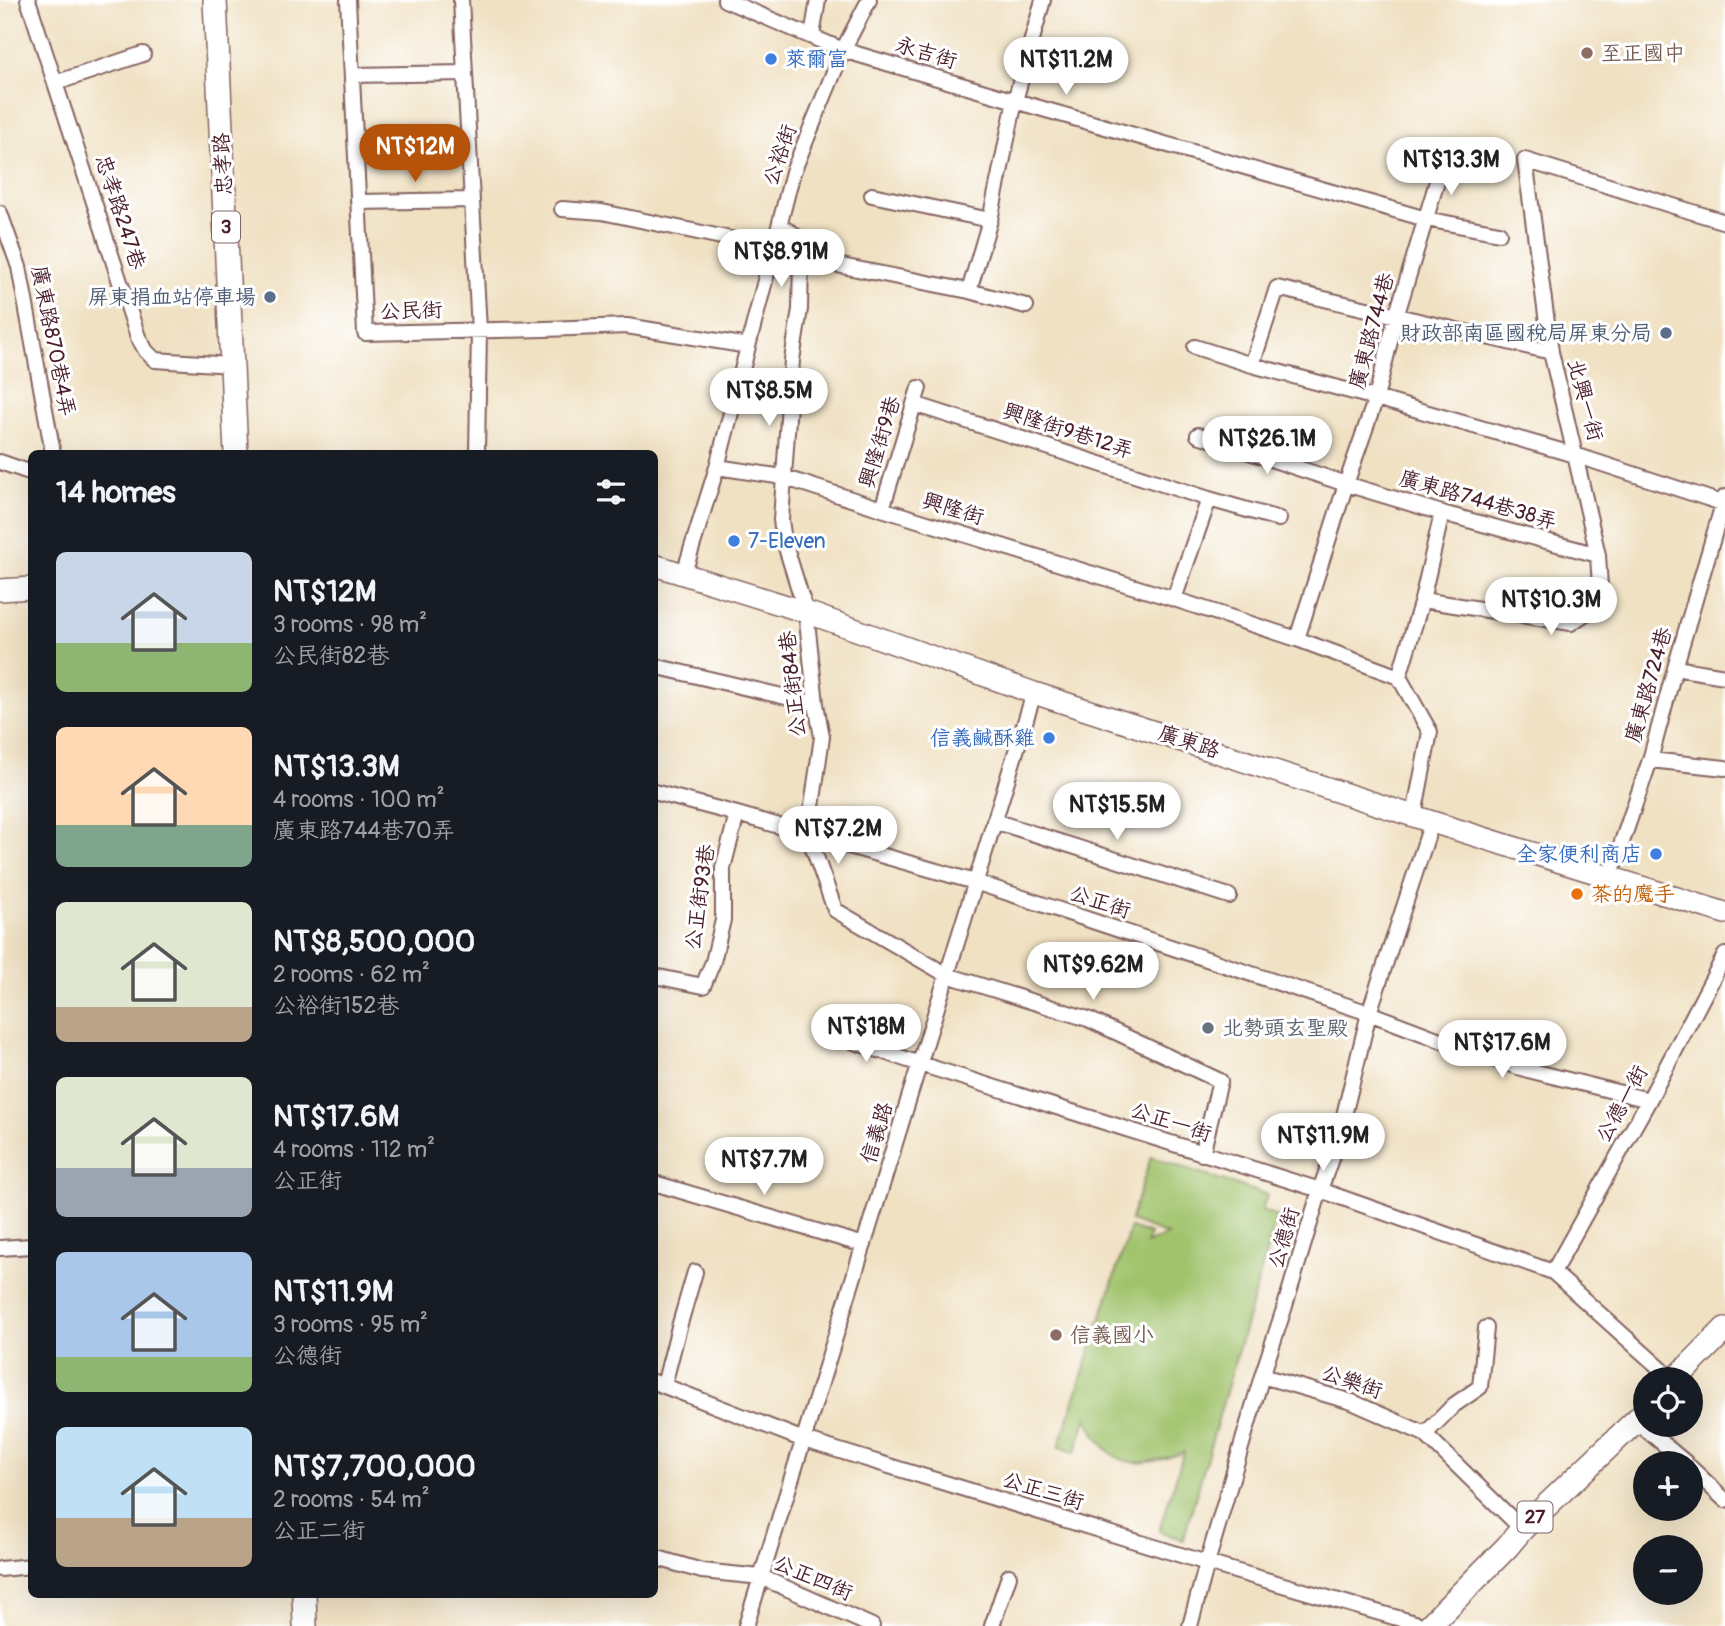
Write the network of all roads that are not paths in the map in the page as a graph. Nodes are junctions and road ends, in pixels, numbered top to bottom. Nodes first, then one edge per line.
1 (28, 0) edge
2 (215, 0) edge
3 (348, 0) edge
4 (461, 0) edge
5 (725, 0) edge
6 (818, 0) edge
7 (869, 0) edge
8 (1043, 0) edge
9 (812, 37) junction
10 (843, 50) junction
11 (144, 54) dead end
12 (465, 73) junction
13 (352, 75) junction
14 (55, 83) junction
15 (1015, 101) junction
16 (1442, 165) dead end
17 (872, 195) dead end
18 (472, 200) junction
19 (358, 202) junction
20 (562, 209) dead end
21 (0, 212) edge
22 (1426, 219) junction
23 (990, 220) junction
24 (1725, 222) edge
25 (780, 226) junction
26 (1499, 233) dead end
27 (4, 239) edge
28 (774, 248) junction
29 (801, 257) junction
30 (969, 291) junction
31 (1026, 306) dead end
32 (1396, 317) junction
33 (479, 330) junction
34 (748, 346) junction
35 (1195, 347) dead end
36 (1551, 352) junction
37 (232, 365) junction
38 (1252, 365) junction
39 (919, 388) dead end
40 (1376, 398) junction
41 (914, 404) junction
42 (1198, 435) dead end
43 (52, 450) edge
44 (236, 450) edge
45 (477, 450) edge
46 (1575, 454) junction
47 (0, 462) edge
48 (717, 467) junction
49 (28, 472) edge
50 (783, 477) junction
51 (1346, 484) junction
52 (1209, 499) junction
53 (1724, 502) edge
54 (881, 509) junction
55 (1442, 513) junction
56 (1279, 519) dead end
57 (1598, 555) junction
58 (658, 566) edge
59 (684, 573) junction
60 (28, 588) edge
61 (0, 590) edge
62 (1174, 599) junction
63 (1422, 600) junction
64 (806, 612) junction
65 (1297, 639) junction
66 (658, 667) edge
67 (1675, 668) junction
68 (1725, 676) edge
69 (1399, 677) junction
70 (1034, 693) junction
71 (816, 704) junction
72 (1650, 760) junction
73 (1725, 768) edge
74 (658, 793) edge
75 (737, 814) junction
76 (1422, 818) junction
77 (994, 821) junction
78 (807, 834) junction
79 (1610, 877) junction
80 (975, 882) junction
81 (1229, 896) dead end
82 (1725, 913) edge
83 (1725, 955) edge
84 (947, 975) junction
85 (658, 977) edge
86 (1369, 1013) junction
87 (822, 1031) dead end
88 (920, 1064) junction
89 (1649, 1100) junction
90 (1202, 1154) junction
91 (658, 1184) edge
92 (1320, 1190) junction
93 (864, 1245) junction
94 (28, 1246) edge
95 (0, 1248) edge
96 (695, 1272) dead end
97 (1553, 1272) junction
98 (1486, 1328) dead end
99 (1725, 1329) edge
100 (1660, 1367) edge
101 (1686, 1367) edge
102 (1262, 1376) junction
103 (659, 1383) edge
104 (1633, 1424) edge
105 (1425, 1434) junction
106 (1661, 1437) edge
107 (804, 1440) junction
108 (1675, 1451) edge
109 (1703, 1479) edge
110 (1725, 1500) edge
111 (1522, 1529) junction
112 (658, 1559) edge
113 (1207, 1563) junction
114 (28, 1566) edge
115 (0, 1568) edge
116 (1009, 1576) dead end
117 (761, 1577) junction
118 (304, 1598) edge
119 (305, 1626) edge
120 (746, 1626) edge
121 (872, 1626) edge
122 (992, 1626) edge
123 (1190, 1626) edge
124 (1427, 1626) edge

1 - 14 street, 忠孝路247巷
2 - 37 main road, 忠孝路 / 3
3 - 13 street, 公民街
4 - 12 street
5 - 9 street, 永吉街
6 - 9 street
7 - 10 street, 公裕街
8 - 15 street
9 - 10 street, 永吉街
10 - 15 street, 永吉街
10 - 25 street, 公裕街
11 - 14 street
12 - 13 street
12 - 18 street
13 - 19 street, 公民街
14 - 37 street, 忠孝路247巷
15 - 22 street, 永吉街
15 - 23 street
16 - 22 street, 廣東路744巷
17 - 23 street
18 - 19 street
18 - 33 street
19 - 33 street, 公民街
20 - 28 street
21 - 27 street, 廣東路870巷4弄
22 - 26 street
22 - 32 street, 廣東路744巷
23 - 30 street
24 - 36 street, 北興一街
25 - 28 street, 公裕街
25 - 29 street
27 - 43 street, 廣東路870巷4弄
28 - 34 street, 公裕街
29 - 30 street
29 - 50 street, 公正街84巷
30 - 31 street
32 - 36 street
32 - 38 street
32 - 40 street, 廣東路744巷
33 - 34 street, 公民街
33 - 45 street
34 - 48 street, 公裕街
35 - 38 street
36 - 46 street, 北興一街
37 - 44 main road, 忠孝路 / 3
38 - 40 street
39 - 41 street, 興隆街9巷
40 - 46 street
40 - 51 street, 廣東路744巷
41 - 52 street, 興隆街9巷12弄
41 - 54 street, 興隆街9巷
42 - 51 street, 廣東路744巷38弄
46 - 53 street, 北興一街
46 - 57 street
47 - 49 street
48 - 50 street, 興隆街
48 - 59 street, 公裕街
50 - 54 street, 興隆街
50 - 64 street, 公正街84巷
51 - 55 street, 廣東路744巷38弄
51 - 65 street, 廣東路744巷
52 - 56 street, 興隆街9巷12弄
52 - 62 street
53 - 67 street, 廣東路724巷
54 - 62 street, 興隆街
55 - 57 street, 廣東路744巷38弄
55 - 63 street
57 - 63 street
58 - 59 street, 廣東路
59 - 64 street, 廣東路
60 - 61 street
62 - 65 street
63 - 69 street
64 - 70 street, 廣東路
64 - 71 street, 公正街84巷
65 - 69 street
66 - 71 street
67 - 68 street
67 - 72 street, 廣東路724巷
69 - 76 street
70 - 76 street, 廣東路
70 - 77 street, 信義路
71 - 78 street, 公正街84巷
72 - 73 street
72 - 79 street, 廣東路724巷
74 - 75 street, 公正街
75 - 78 street, 公正街
75 - 85 street, 公正街93巷
76 - 79 street, 廣東路
76 - 86 street, 公德街
77 - 80 street, 信義路
77 - 81 street
78 - 80 street, 公正街
78 - 84 street
79 - 82 street, 廣東路
80 - 84 street, 信義路
80 - 86 street, 公正街
83 - 89 street, 公德一街
84 - 88 street, 信義路
84 - 90 street
86 - 89 street, 公正街
86 - 92 street, 公德街
87 - 88 street, 公正一街
88 - 90 street, 公正一街
88 - 93 street, 信義路
89 - 97 street, 公德一街
90 - 92 street, 公正一街
91 - 93 street
92 - 97 street, 公正一街
92 - 102 street, 公德街
93 - 107 street, 信義路
94 - 95 street
96 - 103 street
97 - 100 street, 公正一街
98 - 105 street
99 - 101 main road
102 - 105 street, 公樂街
102 - 113 street, 公德街
103 - 107 street, 公正三街
104 - 111 main road, 27
105 - 111 street, 公樂街
106 - 108 street
107 - 113 street, 公正三街
107 - 117 street, 信義路
109 - 110 street
111 - 124 main road, 27
112 - 117 street, 公正四街
113 - 123 street, 公德街
113 - 124 street, 公正三街
114 - 115 street
116 - 122 street
117 - 120 street, 信義路
117 - 121 street, 公正四街
118 - 119 main road

